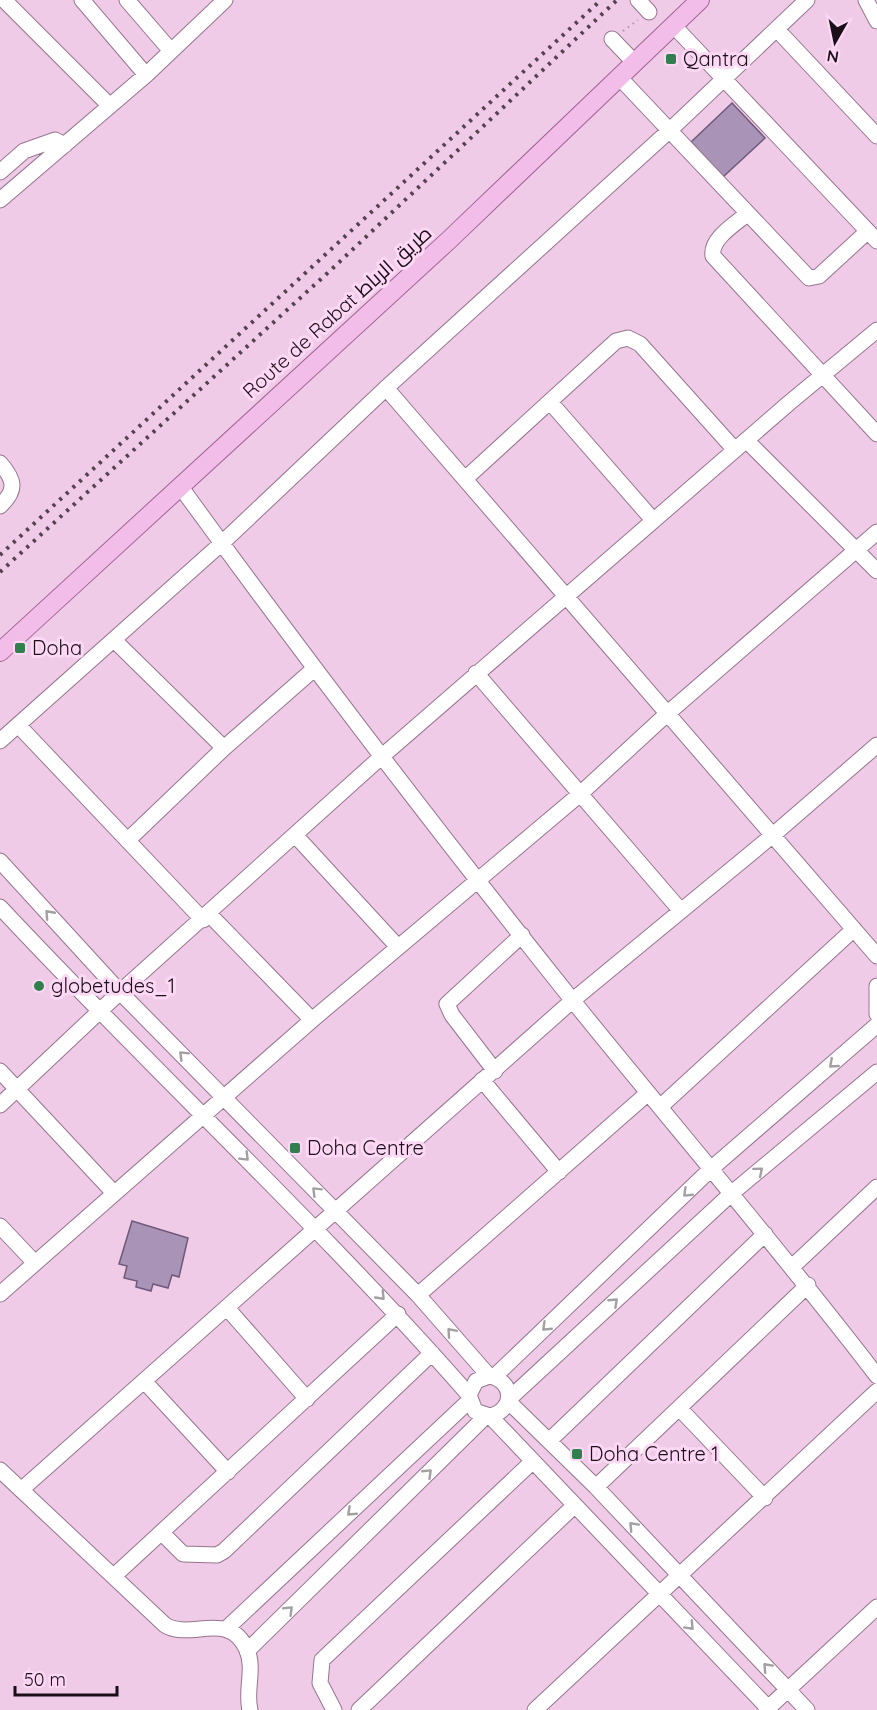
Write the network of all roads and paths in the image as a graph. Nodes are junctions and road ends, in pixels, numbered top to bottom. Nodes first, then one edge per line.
1 (4, 0) edge
2 (82, 0) edge
3 (127, 0) edge
4 (638, 0) edge
5 (700, 0) edge
6 (807, 0) edge
7 (866, 0) edge
8 (223, 1) edge
9 (650, 12) joint
10 (877, 21) edge
11 (672, 25) junction
12 (783, 36) dead end
13 (612, 39) joint
14 (171, 51) junction
15 (634, 62) junction
16 (146, 75) junction
17 (619, 77) junction
18 (723, 78) junction
19 (110, 106) junction
20 (670, 130) junction
21 (877, 136) edge
22 (65, 145) junction
23 (0, 172) edge
24 (0, 200) edge
25 (747, 214) junction
26 (872, 236) edge
27 (877, 330) edge
28 (823, 375) junction
29 (386, 388) junction
30 (550, 402) junction
31 (877, 434) edge
32 (741, 445) junction
33 (0, 463) edge
34 (465, 479) junction
35 (180, 486) junction
36 (0, 506) edge
37 (653, 520) junction
38 (877, 532) edge
39 (222, 543) junction
40 (856, 550) junction
41 (877, 572) edge
42 (566, 596) junction
43 (114, 640) junction
44 (0, 652) edge
45 (314, 669) junction
46 (476, 673) junction
47 (668, 713) junction
48 (18, 725) junction
49 (0, 741) edge
50 (877, 745) edge
51 (224, 748) junction
52 (380, 758) junction
53 (579, 795) junction
54 (295, 835) junction
55 (773, 835) junction
56 (129, 839) junction
57 (0, 861) edge
58 (477, 879) junction
59 (0, 907) edge
60 (681, 911) junction
61 (206, 917) junction
62 (854, 929) junction
63 (522, 935) junction
64 (398, 947) junction
65 (877, 956) edge
66 (877, 986) edge
67 (120, 992) junction
68 (573, 1000) junction
69 (99, 1013) junction
70 (877, 1014) edge
71 (312, 1020) junction
72 (877, 1025) edge
73 (0, 1071) edge
74 (495, 1071) junction
75 (877, 1072) edge
76 (482, 1080) junction
77 (17, 1089) junction
78 (648, 1093) junction
79 (224, 1097) junction
80 (0, 1106) edge
81 (660, 1107) junction
82 (203, 1115) junction
83 (712, 1168) junction
84 (559, 1172) junction
85 (877, 1187) edge
86 (114, 1193) junction
87 (732, 1193) junction
88 (336, 1210) junction
89 (0, 1226) edge
90 (317, 1228) junction
91 (765, 1234) junction
92 (34, 1263) junction
93 (792, 1267) junction
94 (808, 1285) junction
95 (0, 1294) edge
96 (418, 1295) junction
97 (227, 1308) junction
98 (398, 1314) junction
99 (432, 1353) junction
100 (492, 1376) junction
101 (877, 1376) edge
102 (144, 1381) junction
103 (877, 1391) edge
104 (469, 1397) junction
105 (307, 1399) junction
106 (509, 1400) junction
107 (678, 1408) junction
108 (488, 1416) junction
109 (550, 1440) junction
110 (533, 1461) junction
111 (0, 1470) edge
112 (228, 1472) junction
113 (596, 1487) junction
114 (21, 1490) junction
115 (765, 1498) junction
116 (574, 1506) junction
117 (162, 1533) junction
118 (115, 1575) junction
119 (681, 1576) junction
120 (660, 1594) junction
121 (876, 1610) edge
122 (226, 1629) junction
123 (247, 1651) junction
124 (788, 1689) junction
125 (768, 1709) edge
126 (250, 1710) edge
127 (334, 1710) edge
128 (359, 1710) edge
129 (535, 1710) edge
130 (807, 1710) edge

1 - 19 street
2 - 16 street
3 - 14 street
4 - 9 street
5 - 11 main road, Route de Rabat طريق الرباط
6 - 18 street
7 - 10 street
8 - 14 street
9 - 13 path
11 - 15 main road, Route de Rabat طريق الرباط
11 - 18 street
12 - 21 street
13 - 15 street
14 - 16 street
15 - 17 main road, Route de Rabat طريق الرباط
16 - 19 street
17 - 20 street
17 - 35 main road, Route de Rabat طريق الرباط
18 - 20 street
18 - 26 street
19 - 22 street
20 - 25 street
20 - 29 street
22 - 23 street
22 - 24 street
25 - 26 street
25 - 28 street
27 - 28 street
28 - 31 street
28 - 32 street
29 - 34 street
29 - 39 street
30 - 32 street
30 - 34 street
30 - 37 street
32 - 37 street
32 - 40 street
33 - 36 street
34 - 42 street
35 - 39 street
35 - 44 main road, Route de Rabat طريق الرباط
37 - 42 street
38 - 40 street
39 - 43 street
39 - 45 street
40 - 41 street
40 - 47 street
42 - 46 street
42 - 47 street
43 - 48 street
43 - 51 street
45 - 51 street
45 - 52 street
46 - 52 street
46 - 53 street
47 - 53 street
47 - 55 street
48 - 49 street
48 - 56 street
50 - 55 street
51 - 56 street
52 - 54 street
52 - 58 street
53 - 58 street
53 - 60 street
54 - 61 street
54 - 64 street
55 - 60 street
55 - 62 street
56 - 61 street
67 -> 57 street
58 - 63 street
58 - 64 street
59 - 69 street
60 - 68 street
61 - 67 street
61 - 71 street
62 - 65 street
62 - 81 street
63 - 68 street
63 - 74 street
64 - 71 street
66 - 70 street
67 - 69 street
79 -> 67 street
68 - 74 street
68 - 78 street
69 - 77 street
69 - 82 street
71 - 79 street
72 -> 83 street
73 - 77 street
74 - 76 street
87 -> 75 street
76 - 84 street
76 - 88 street
77 - 80 street
77 - 86 street
78 - 81 street
78 - 84 street
79 - 82 street
88 -> 79 street
81 - 83 street
82 - 86 street
82 -> 90 street
83 - 87 street
83 -> 100 street
84 - 96 street
85 - 93 street
86 - 92 street
87 - 91 street
106 -> 87 street
88 - 90 street
88 - 96 street
89 - 92 street
90 - 97 street
90 -> 98 street
91 - 93 street
91 - 109 street
92 - 95 street
93 - 94 street
94 - 101 street
94 - 107 street
100 -> 96 street
97 - 102 street
97 - 105 street
98 - 99 street
98 - 105 street
99 - 104 street
99 - 117 street
100 - 104 street
100 - 106 street
102 - 112 street
102 - 114 street
103 - 115 street
104 - 108 street
104 -> 122 street
105 - 112 street
106 - 108 street
106 - 109 street
107 - 113 street
107 - 115 street
108 - 110 street
123 -> 108 street
109 - 113 street
110 - 116 street
110 - 127 street
111 - 114 street
112 - 117 street
119 -> 113 street
114 - 118 street
115 - 119 street
116 - 120 street
116 - 128 street
117 - 118 street
118 - 122 street
119 - 120 street
124 -> 119 street
120 -> 125 street
120 - 129 street
121 - 124 street
122 - 123 street
123 - 126 street
124 - 125 street
124 - 130 street

